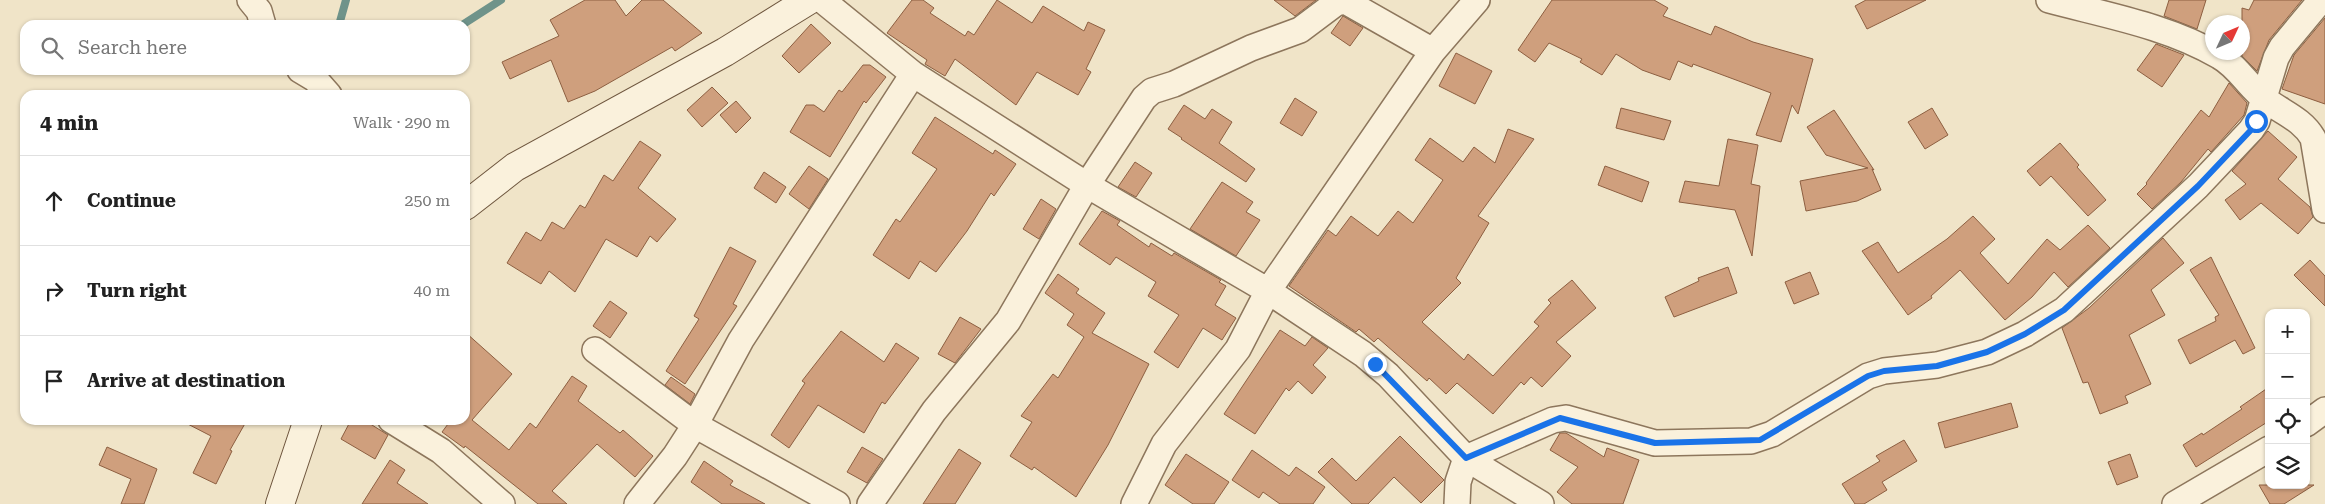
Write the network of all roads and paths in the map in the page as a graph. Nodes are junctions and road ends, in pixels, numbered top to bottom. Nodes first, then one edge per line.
1 (809, 0) edge
2 (822, 0) edge
3 (1477, 0) edge
4 (2049, 0) edge
5 (2321, 0) edge
6 (1433, 52) junction
7 (913, 74) junction
8 (308, 75) edge
9 (325, 90) edge
10 (2263, 98) junction
11 (1087, 185) junction
12 (470, 202) edge
13 (2325, 210) edge
14 (1268, 291) junction
15 (595, 350) dead end
16 (2325, 410) edge
17 (2310, 421) edge
18 (696, 424) junction
19 (306, 425) edge
20 (398, 425) edge
21 (2265, 451) edge
22 (1466, 458) junction
23 (280, 504) edge
24 (502, 504) edge
25 (637, 504) edge
26 (837, 504) edge
27 (870, 504) edge
28 (1134, 504) edge
29 (1457, 504) edge
30 (1541, 504) edge
31 (2175, 504) edge

1 - 12 main road
2 - 7 street
3 - 6 street
4 - 10 street
5 - 10 street
6 - 11 street
6 - 14 street
7 - 11 street
7 - 18 street
8 - 9 street
10 - 13 street
10 - 22 street
11 - 14 street
11 - 27 street
14 - 22 street
14 - 28 street
15 - 18 street
16 - 17 street
18 - 25 street
18 - 26 street
19 - 23 main road
20 - 24 street
21 - 31 street
22 - 29 street
22 - 30 street

